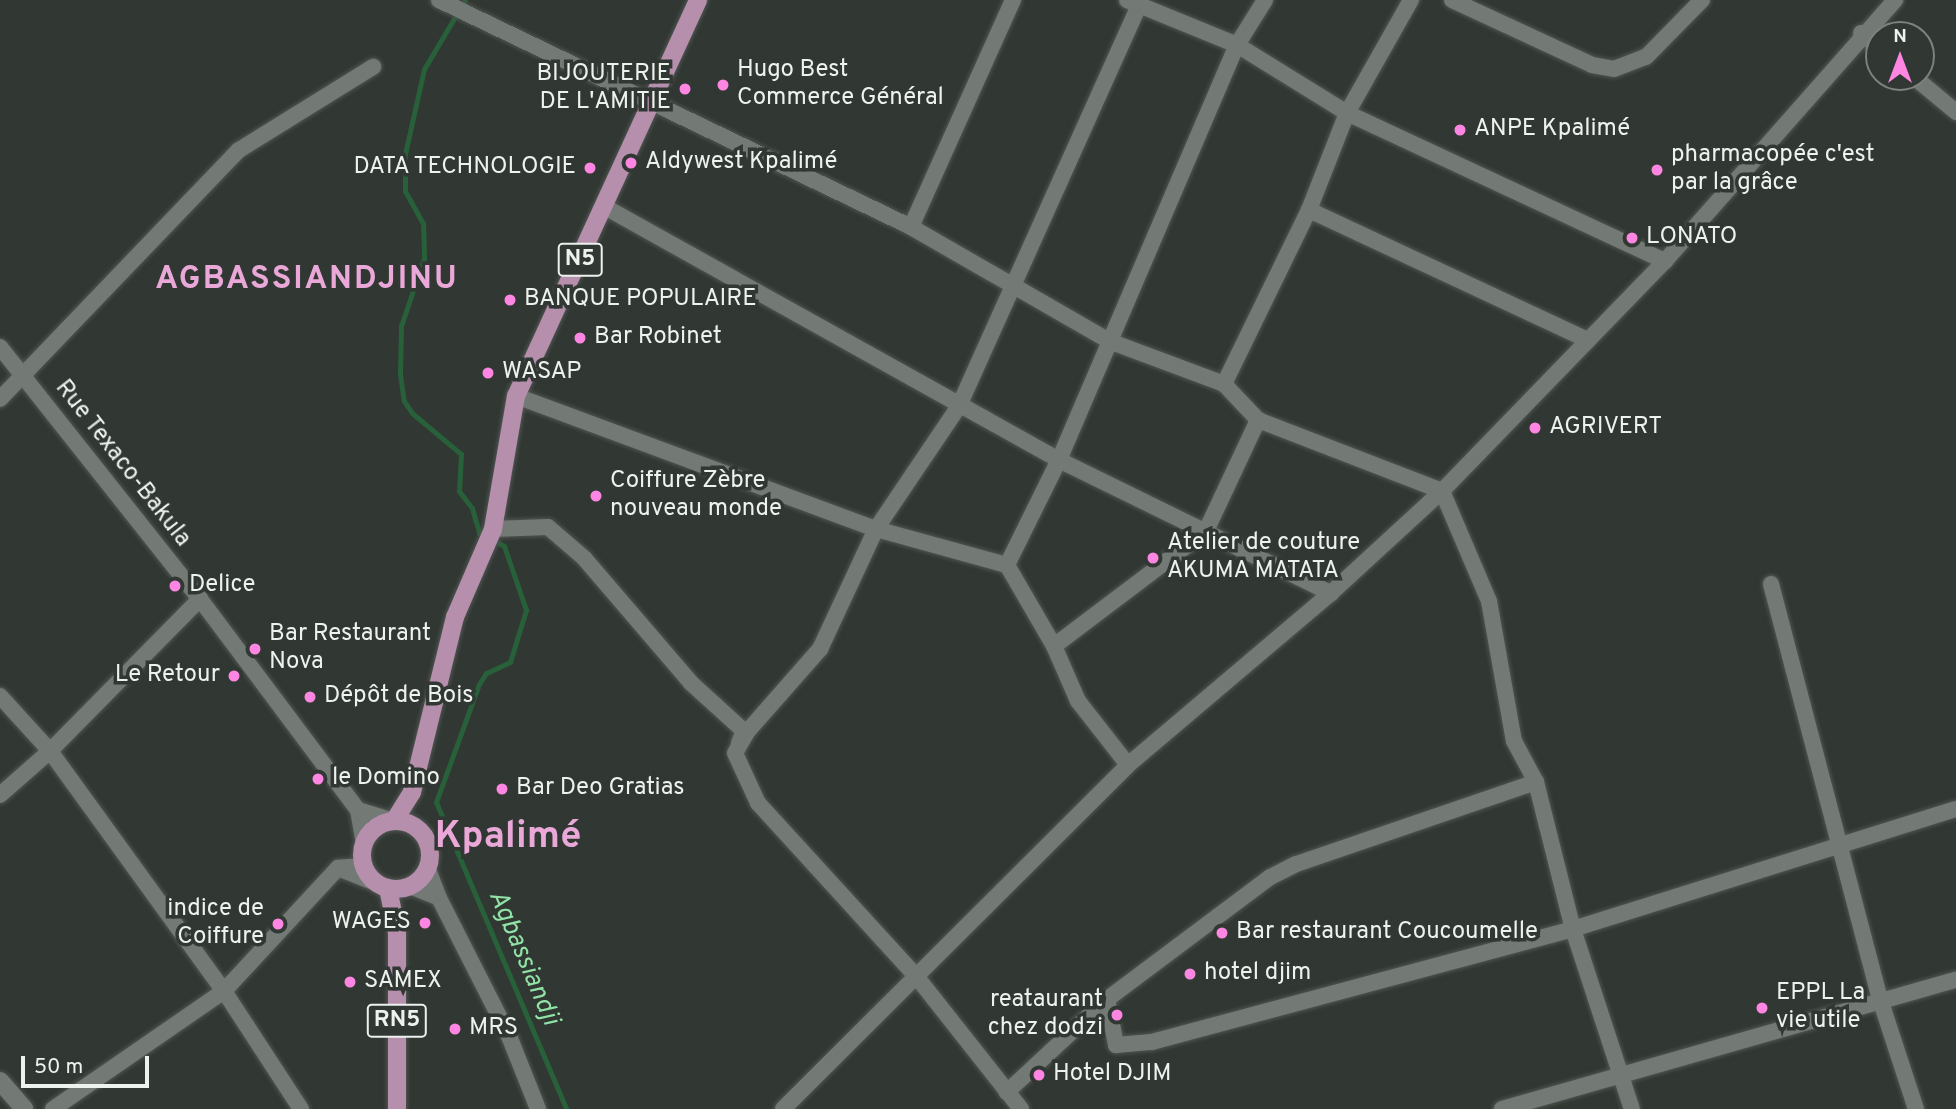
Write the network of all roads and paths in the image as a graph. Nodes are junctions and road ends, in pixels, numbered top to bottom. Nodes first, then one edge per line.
1 (439, 0) edge
2 (698, 0) edge
3 (1013, 0) edge
4 (1265, 0) edge
5 (1412, 0) edge
6 (1452, 0) edge
7 (1702, 0) edge
8 (1895, 0) edge
9 (1133, 3) edge
10 (1861, 33) junction
11 (1865, 36) edge
12 (1237, 45) junction
13 (373, 67) dead end
14 (1931, 91) edge
15 (651, 105) junction
16 (1956, 112) edge
17 (1346, 113) junction
18 (605, 207) junction
19 (1309, 210) junction
20 (911, 227) junction
21 (1665, 261) junction
22 (1009, 288) junction
23 (1588, 340) junction
24 (1109, 341) junction
25 (0, 347) edge
26 (24, 378) junction
27 (1224, 384) junction
28 (516, 396) junction
29 (0, 399) edge
30 (959, 407) junction
31 (1258, 420) junction
32 (1059, 460) junction
33 (1442, 491) junction
34 (876, 529) junction
35 (1206, 531) junction
36 (489, 537) junction
37 (1007, 565) junction
38 (1771, 584) dead end
39 (1331, 593) junction
40 (200, 599) junction
41 (1054, 646) junction
42 (0, 696) edge
43 (50, 751) junction
44 (735, 752) junction
45 (1128, 765) junction
46 (1536, 782) junction
47 (412, 792) junction
48 (0, 795) edge
49 (1956, 808) edge
50 (359, 810) junction
51 (394, 821) junction
52 (420, 831) junction
53 (364, 843) junction
54 (1841, 847) junction
55 (364, 866) junction
56 (427, 867) junction
57 (338, 869) junction
58 (410, 886) junction
59 (388, 888) junction
60 (439, 898) junction
61 (1573, 929) junction
62 (397, 933) junction
63 (915, 975) junction
64 (1956, 980) edge
65 (224, 991) junction
66 (1108, 999) junction
67 (1881, 1002) junction
68 (1623, 1077) junction
69 (0, 1081) edge
70 (1007, 1092) junction
71 (24, 1109) edge
72 (53, 1109) edge
73 (301, 1109) edge
74 (397, 1109) edge
75 (538, 1109) edge
76 (783, 1109) edge
77 (1021, 1109) edge
78 (1503, 1109) edge
79 (1632, 1109) edge
80 (1916, 1109) edge

1 - 15 street
2 - 15 main road, N5 / N5
3 - 20 street
4 - 12 street
5 - 17 street
6 - 7 street
8 - 10 street
9 - 12 street
9 - 22 street
10 - 11 street
10 - 21 street
12 - 17 street
12 - 24 street
13 - 26 street
14 - 16 street
15 - 18 main road, N5 / N5
15 - 20 street
17 - 19 street
17 - 21 street
18 - 28 main road, N5 / N5
18 - 30 street
19 - 23 street
19 - 27 street
20 - 22 street
21 - 23 street
22 - 24 street
22 - 30 street
23 - 33 street
24 - 27 street
24 - 32 street
25 - 26 street, Rue Texaco-Bakula
26 - 29 street
26 - 40 street, Rue Texaco-Bakula
27 - 31 street
28 - 34 street
28 - 36 main road, N5 / N5
30 - 32 street
30 - 34 street
31 - 33 street
31 - 35 street
32 - 35 street
32 - 37 street
33 - 39 street
33 - 46 street
34 - 37 street
34 - 44 street
35 - 39 street
35 - 41 street
36 - 44 street
36 - 47 main road, N5
37 - 41 street
38 - 54 street
39 - 45 street
40 - 43 street
40 - 50 street, Rue Texaco-Bakula
41 - 45 street
42 - 43 street
43 - 48 street
43 - 65 street
44 - 63 street
45 - 63 street
46 - 61 street
46 - 66 street
47 - 51 main road, N5
47 - 52 main road, N5
49 - 54 street
50 - 51 street
50 - 53 street, Rue Texaco-Bakula
51 - 52 main road
51 - 53 main road
52 - 56 main road
53 - 55 main road
54 - 61 street
54 - 67 street
55 - 57 street
55 - 59 main road
56 - 58 main road, RN5
56 - 60 street
57 - 59 street
57 - 65 street
58 - 59 main road
58 - 60 street
58 - 62 main road, RN5 / RN5
59 - 62 main road, RN5 / RN5
60 - 75 street
61 - 66 street
61 - 68 street
62 - 74 main road, RN5 / RN5
63 - 70 street
63 - 76 street
64 - 67 street
65 - 72 street
65 - 73 street
66 - 70 street
67 - 68 street
67 - 80 street
68 - 78 street
68 - 79 street
69 - 71 main road
70 - 77 street

